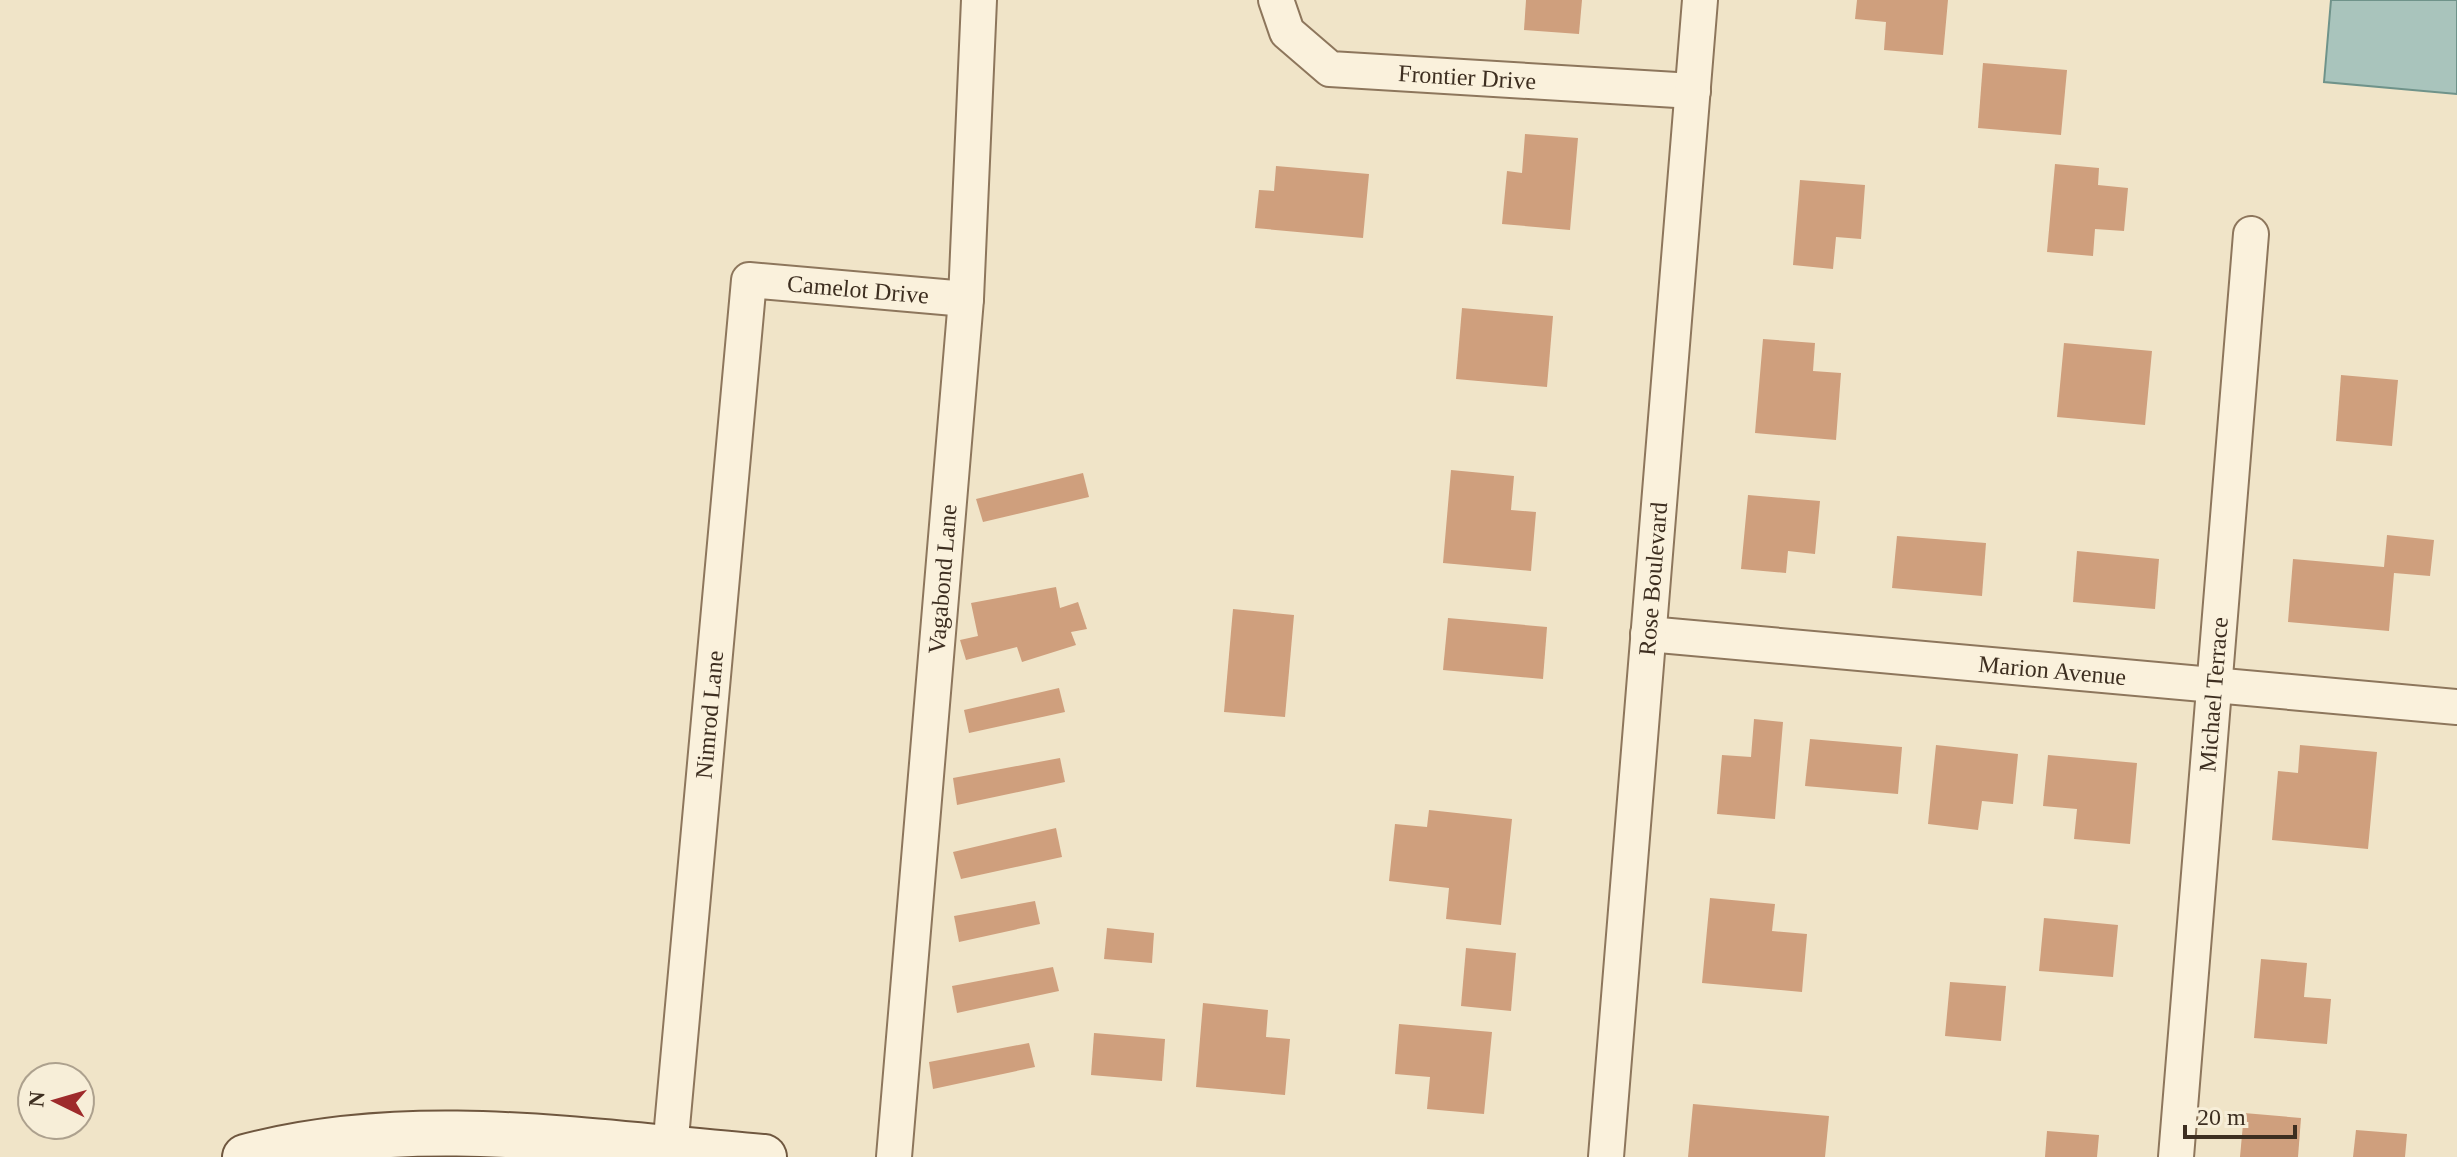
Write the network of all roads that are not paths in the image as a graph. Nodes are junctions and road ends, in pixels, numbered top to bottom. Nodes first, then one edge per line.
1 (979, 0) edge
2 (1276, 0) edge
3 (1700, 0) edge
4 (1693, 91) junction
5 (2251, 234) dead end
6 (749, 280) joint
7 (966, 299) junction
8 (1648, 634) junction
9 (2212, 687) junction
10 (2457, 707) edge
11 (670, 1149) junction
12 (245, 1157) edge
13 (764, 1157) edge
14 (894, 1157) edge
15 (1606, 1157) edge
16 (2176, 1157) edge

1 - 7 street, Vagabond Lane
2 - 4 street, Frontier Drive
3 - 4 street, Rose Boulevard
4 - 8 street, Rose Boulevard
5 - 9 street, Michael Terrace
6 - 7 street, Camelot Drive
6 - 11 street, Nimrod Lane
7 - 14 street, Vagabond Lane
8 - 9 street, Marion Avenue
8 - 15 street, Rose Boulevard
9 - 10 street, Marion Avenue
9 - 16 street, Michael Terrace
11 - 12 street
11 - 13 street

